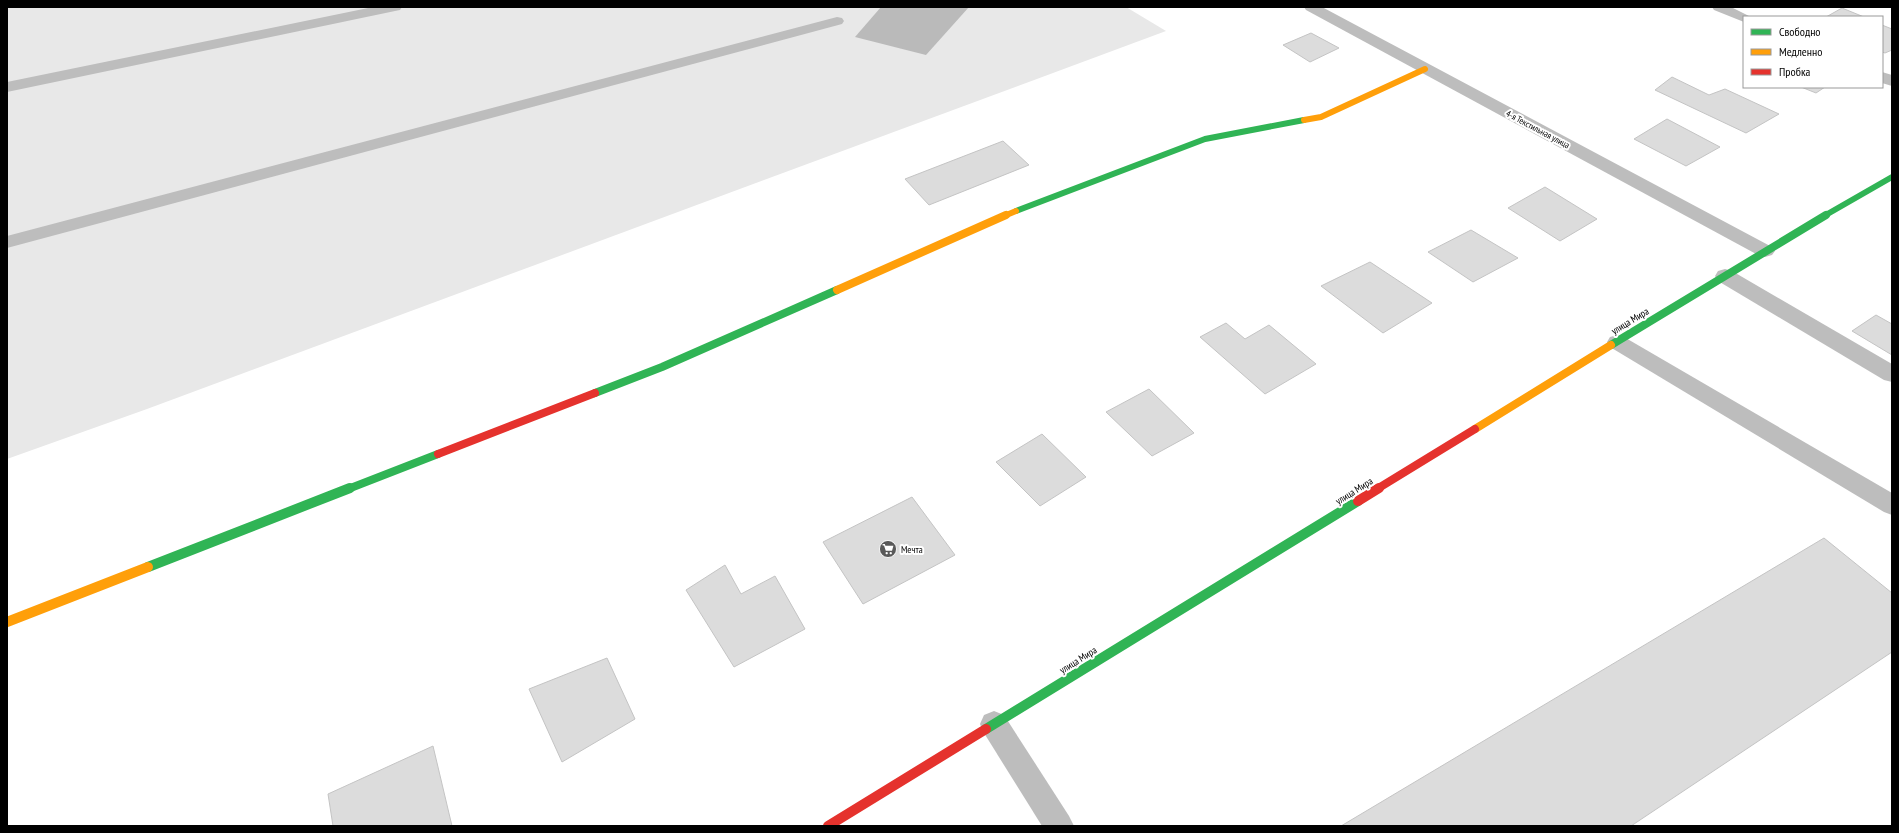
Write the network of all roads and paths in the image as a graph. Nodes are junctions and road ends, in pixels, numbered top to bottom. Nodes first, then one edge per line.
1 (395, 7) edge
2 (1311, 7) edge
3 (1719, 7) edge
4 (1743, 18) edge
5 (837, 21) dead end
6 (1425, 68) junction
7 (1883, 76) edge
8 (1892, 81) edge
9 (7, 87) edge
10 (1892, 177) edge
11 (7, 242) edge
12 (1764, 251) junction
13 (1725, 276) junction
14 (1617, 342) junction
15 (1892, 374) edge
16 (1892, 505) edge
17 (7, 622) edge
18 (994, 724) junction
19 (828, 826) edge
20 (1059, 826) edge

1 - 9 street
2 - 6 street, 4-я Текстильная улица
3 - 4 street
5 - 11 street
6 - 12 street, 4-я Текстильная улица
6 - 17 street
7 - 8 street
10 - 12 street, улица Мира
12 - 13 street, улица Мира
13 - 14 street, улица Мира
13 - 15 street
14 - 16 street
14 - 18 street, улица Мира
18 - 19 street, улица Мира
18 - 20 street

